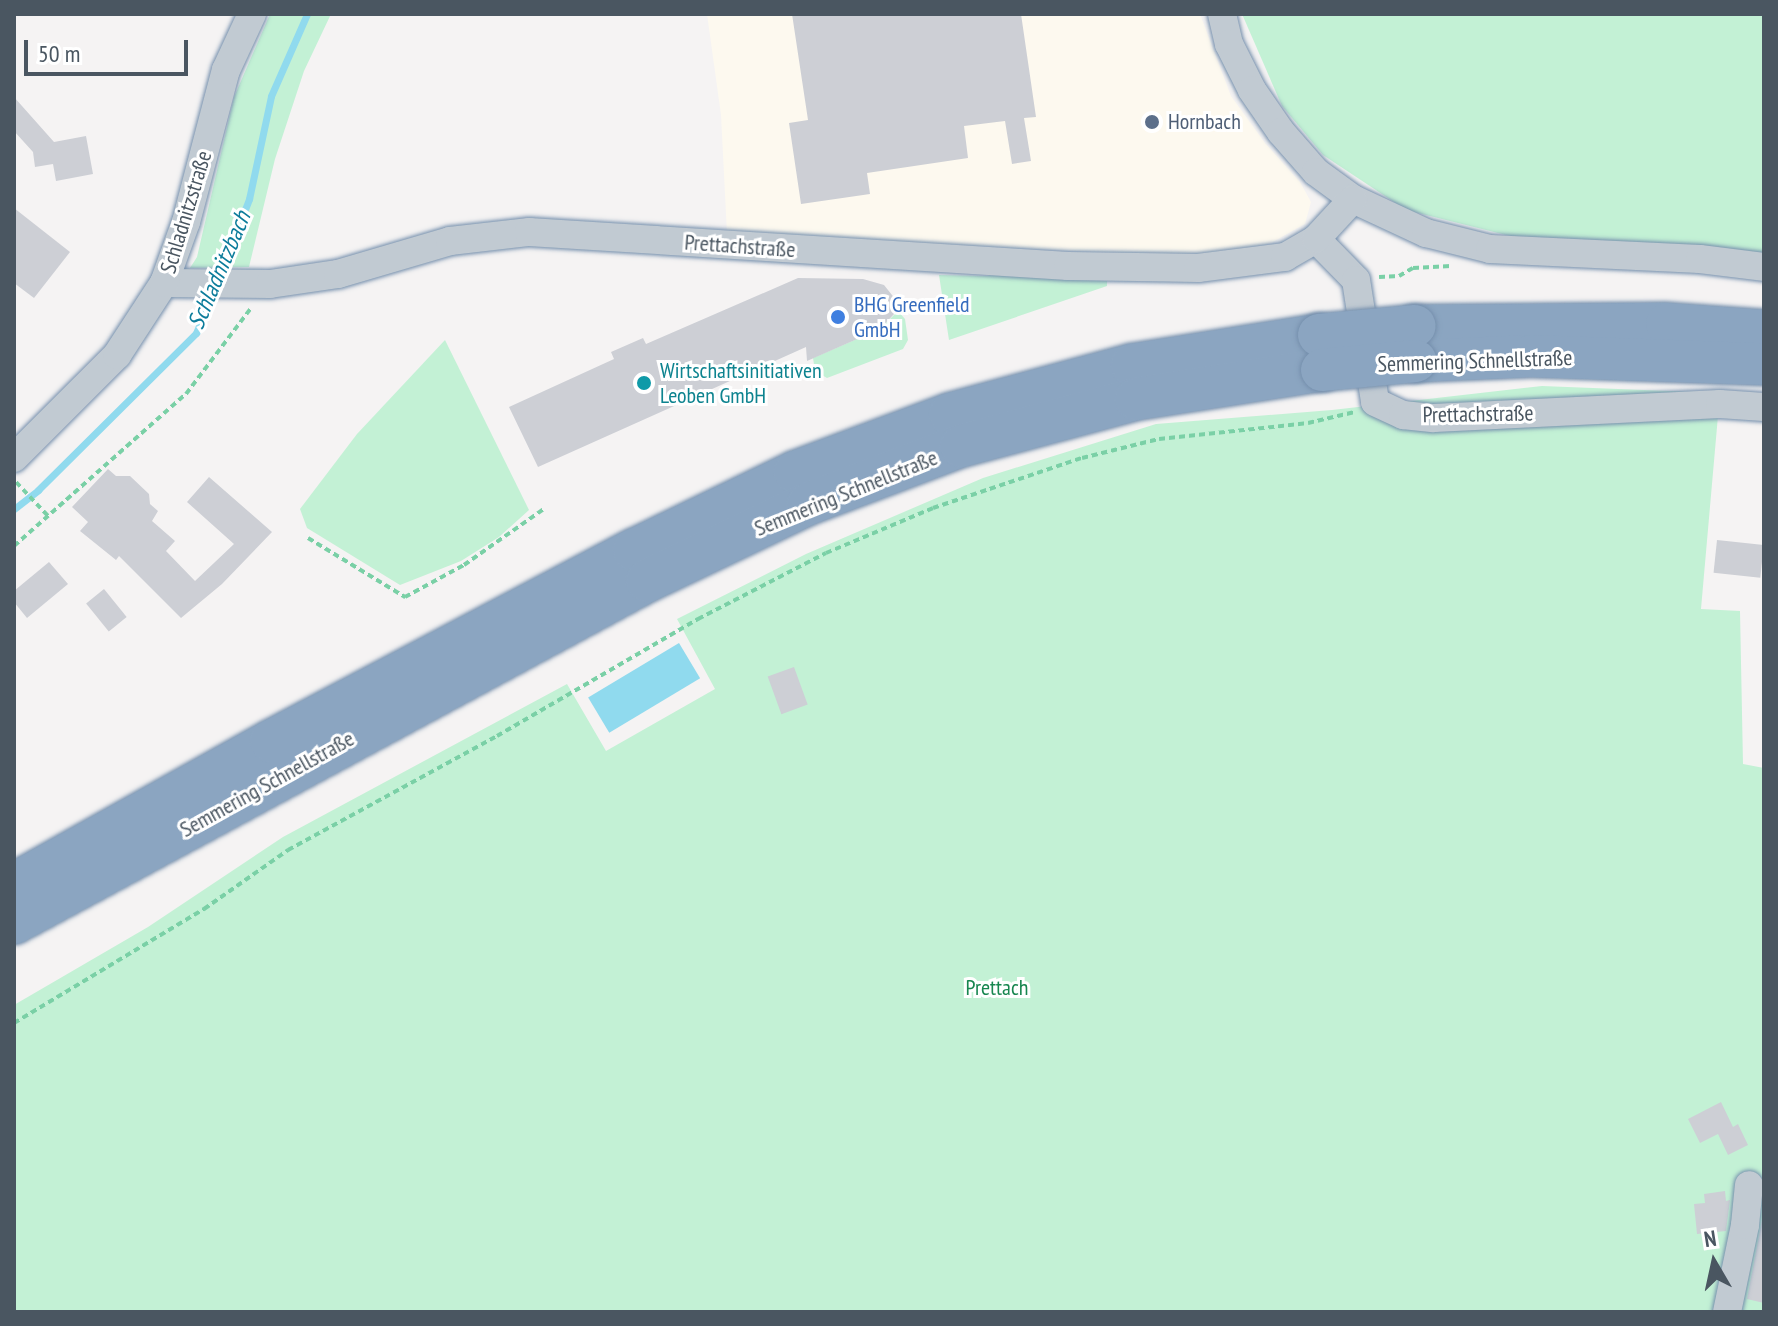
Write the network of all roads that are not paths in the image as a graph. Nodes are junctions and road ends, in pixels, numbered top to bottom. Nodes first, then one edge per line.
1 (252, 14) edge
2 (1222, 14) edge
3 (1353, 199) junction
4 (1316, 239) junction
5 (1764, 267) edge
6 (175, 283) junction
7 (1764, 331) edge
8 (1416, 343) junction
9 (1320, 352) junction
10 (1764, 364) edge
11 (1764, 407) edge
12 (14, 458) edge
13 (14, 884) edge
14 (14, 923) edge
15 (1749, 1185) dead end
16 (1727, 1312) edge

1 - 6 street, Schladnitzstraße
2 - 3 street
3 - 4 street, Prettachstraße
3 - 5 street
4 - 6 street, Prettachstraße
4 - 11 street, Prettachstraße
6 - 12 street, Schladnitzstraße
7 - 8 highway, Semmering Schnellstraße
8 - 9 highway, Semmering Schnellstraße, bridge
8 - 10 highway, Semmering Schnellstraße
9 - 13 highway, Semmering Schnellstraße
9 - 14 highway, Semmering Schnellstraße
15 - 16 street

